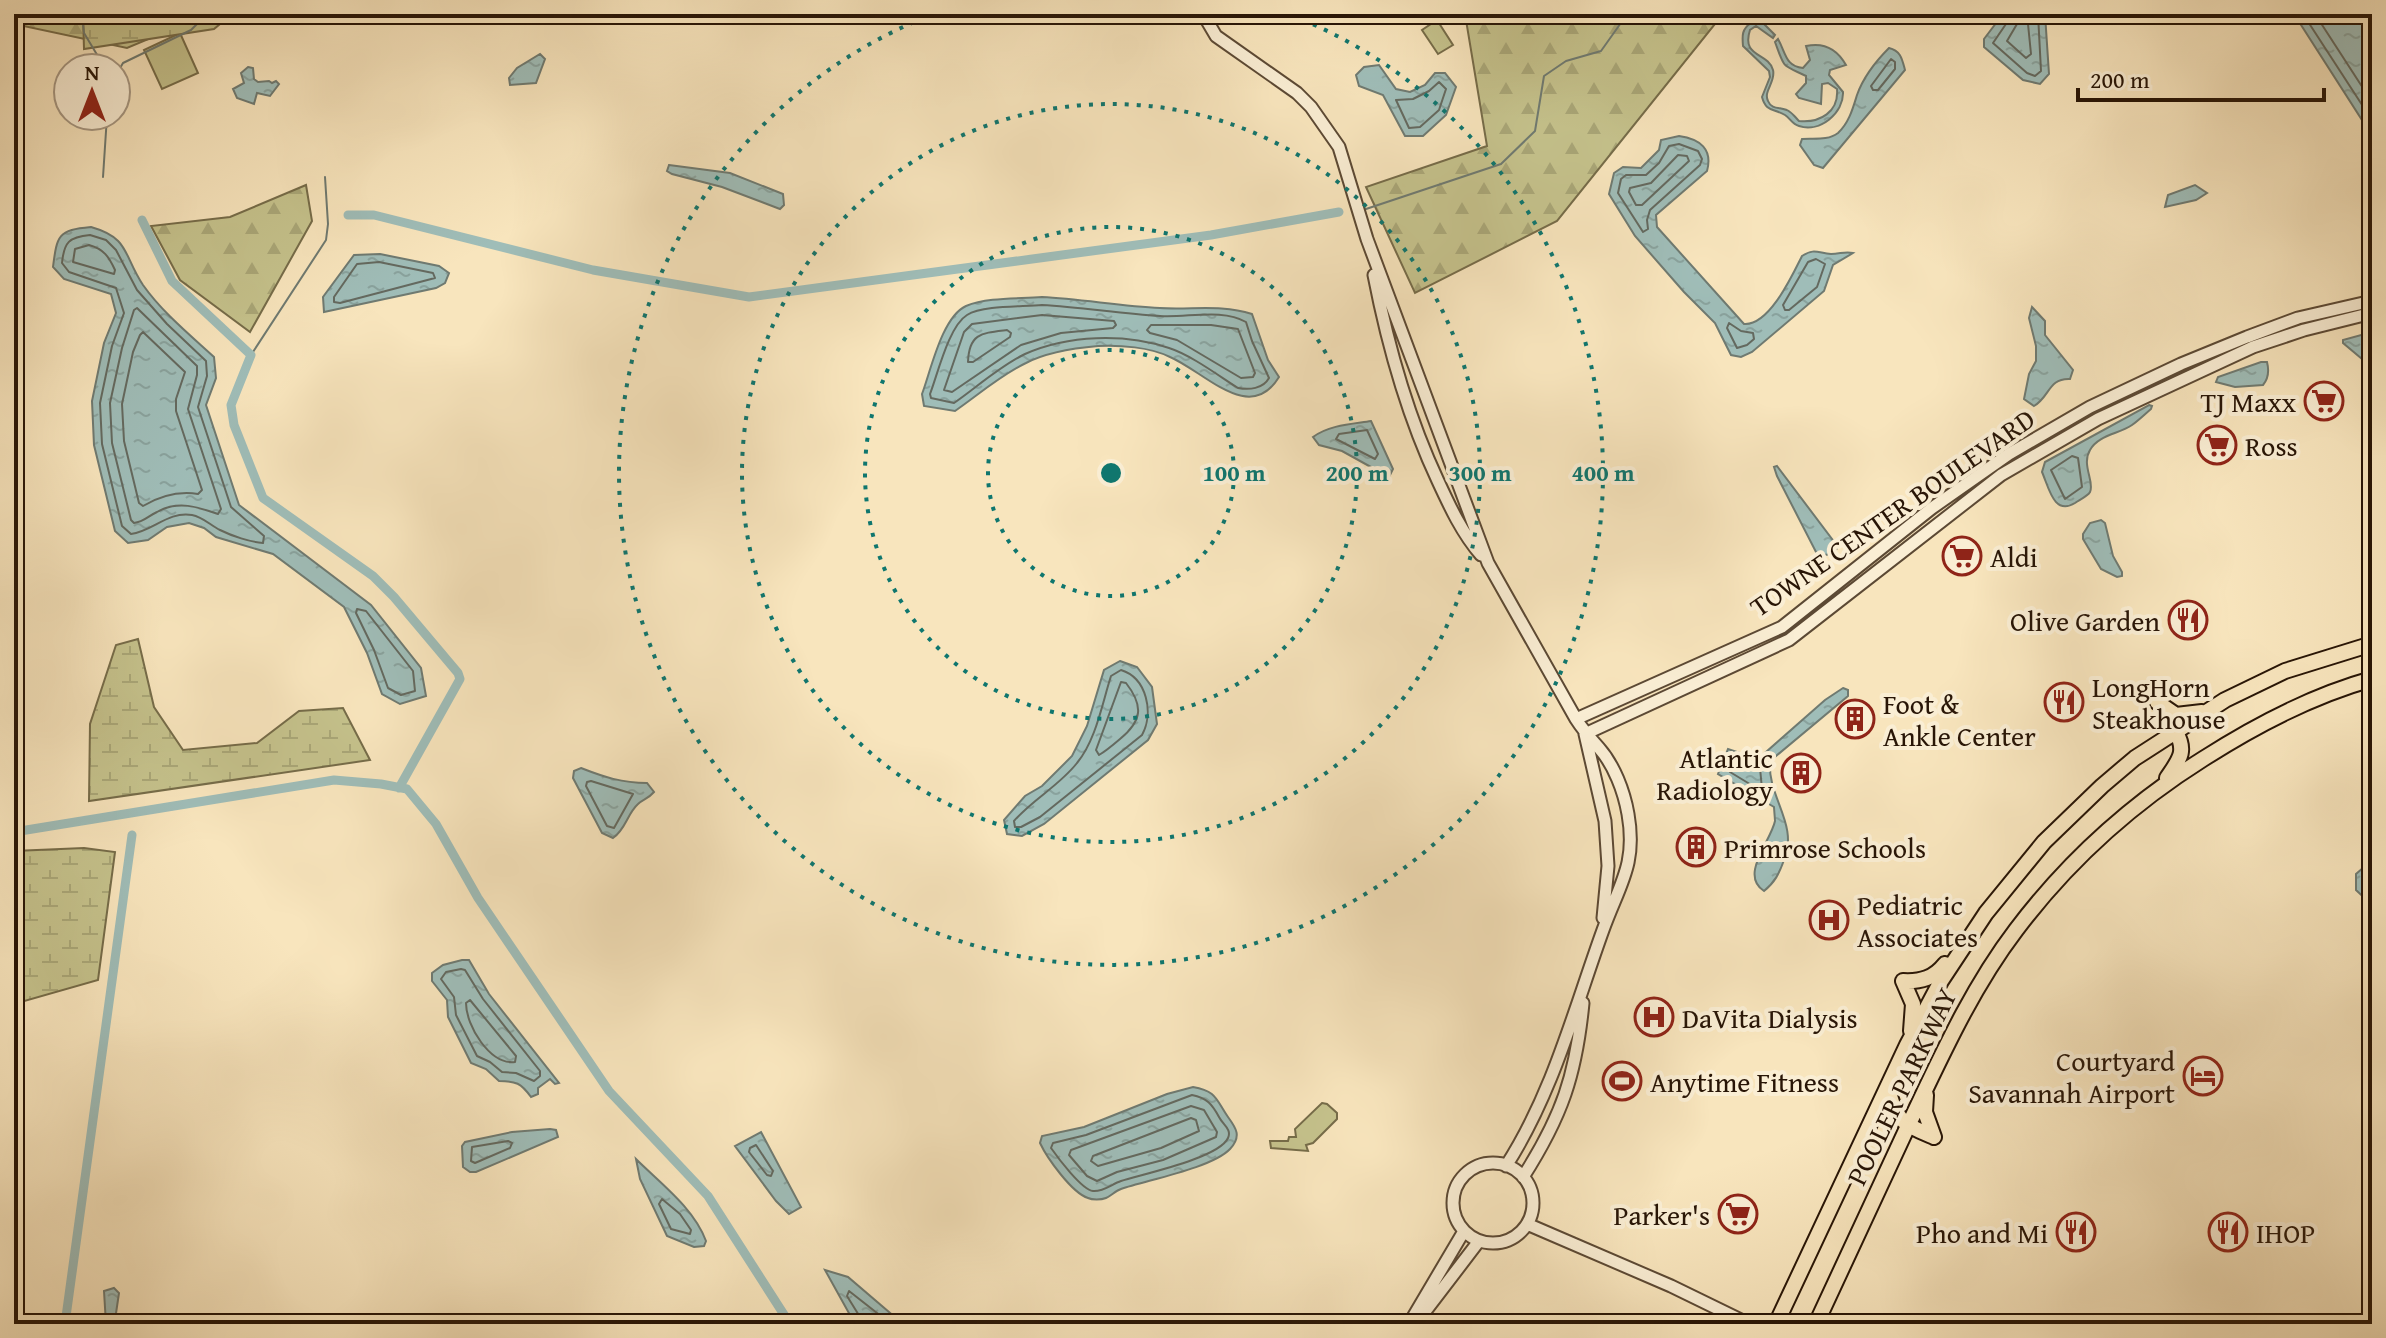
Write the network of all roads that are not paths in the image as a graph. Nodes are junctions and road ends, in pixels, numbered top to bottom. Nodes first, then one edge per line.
1 (1203, 14) edge
2 (1367, 239) junction
3 (2372, 301) edge
4 (2372, 313) edge
5 (1488, 563) junction
6 (2372, 644) edge
7 (2372, 679) edge
8 (2157, 702) dead end
9 (2210, 710) junction
10 (1576, 719) junction
11 (2176, 732) junction
12 (1585, 734) junction
13 (2162, 784) junction
14 (1980, 921) junction
15 (1603, 928) junction
16 (1585, 988) junction
17 (1907, 1045) junction
18 (1928, 1085) junction
19 (1888, 1086) junction
20 (1909, 1126) junction
21 (1934, 1137) junction
22 (1893, 1159) junction
23 (1506, 1166) junction
24 (1523, 1177) junction
25 (1527, 1224) junction
26 (1464, 1231) junction
27 (1479, 1241) junction
28 (1410, 1324) edge
29 (1749, 1324) edge
30 (1776, 1324) edge
31 (1816, 1324) edge

1 - 2 street
2 - 5 street
2 - 5 street
3 - 10 street, TOWNE CENTER BOULEVARD
4 - 12 street, TOWNE CENTER BOULEVARD
5 - 10 street
6 - 9 main road, POOLER PARKWAY
7 - 13 main road, POOLER PARKWAY
8 - 9 main road
9 - 11 main road, POOLER PARKWAY
10 - 12 street
11 - 13 main road
11 - 14 main road, POOLER PARKWAY
12 - 15 street
12 - 15 street
13 - 18 main road, POOLER PARKWAY
14 - 17 main road, POOLER PARKWAY
14 - 17 main road
15 - 16 street
16 - 23 street
16 - 24 street
17 - 19 main road, POOLER PARKWAY
18 - 20 main road, POOLER PARKWAY
18 - 21 main road
19 - 20 main road
19 - 30 main road, POOLER PARKWAY
20 - 21 main road
20 - 22 main road, POOLER PARKWAY
21 - 22 main road
22 - 31 main road, POOLER PARKWAY
23 - 24 street
23 - 26 street
24 - 25 street
25 - 27 street
25 - 29 street
26 - 27 street
26 - 28 street
27 - 28 street

